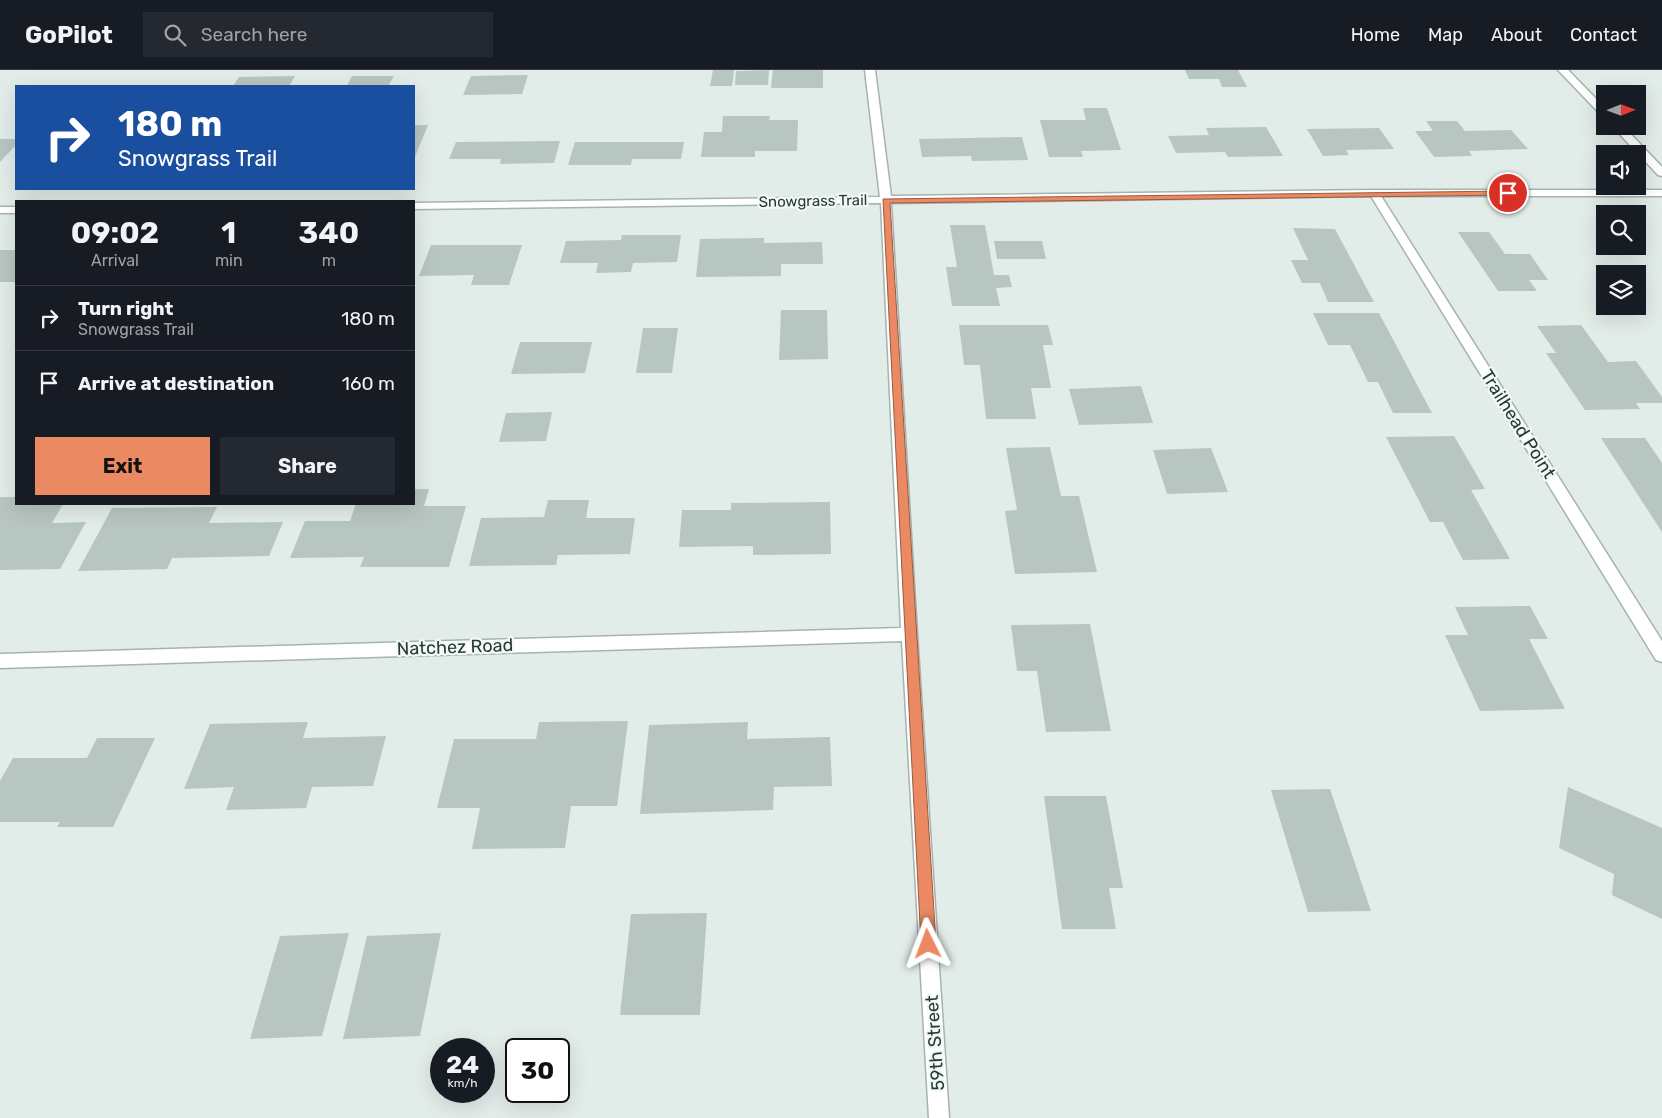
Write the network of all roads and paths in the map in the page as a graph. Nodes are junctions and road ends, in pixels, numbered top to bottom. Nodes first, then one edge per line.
1 (870, 70) edge
2 (1563, 70) edge
3 (1596, 105) edge
4 (1626, 135) edge
5 (1662, 173) edge
6 (1662, 193) edge
7 (1374, 194) junction
8 (886, 201) junction
9 (415, 206) edge
10 (0, 210) edge
11 (15, 210) edge
12 (909, 634) junction
13 (1662, 655) edge
14 (0, 660) edge
15 (939, 1118) edge

1 - 8 street, 59th Street
2 - 3 street
4 - 5 street
6 - 7 street, Snowgrass Trail
7 - 8 street, Snowgrass Trail
7 - 13 street, Trailhead Point
8 - 9 street, Snowgrass Trail
8 - 12 street, 59th Street
10 - 11 street
12 - 14 street, Natchez Road
12 - 15 street, 59th Street

